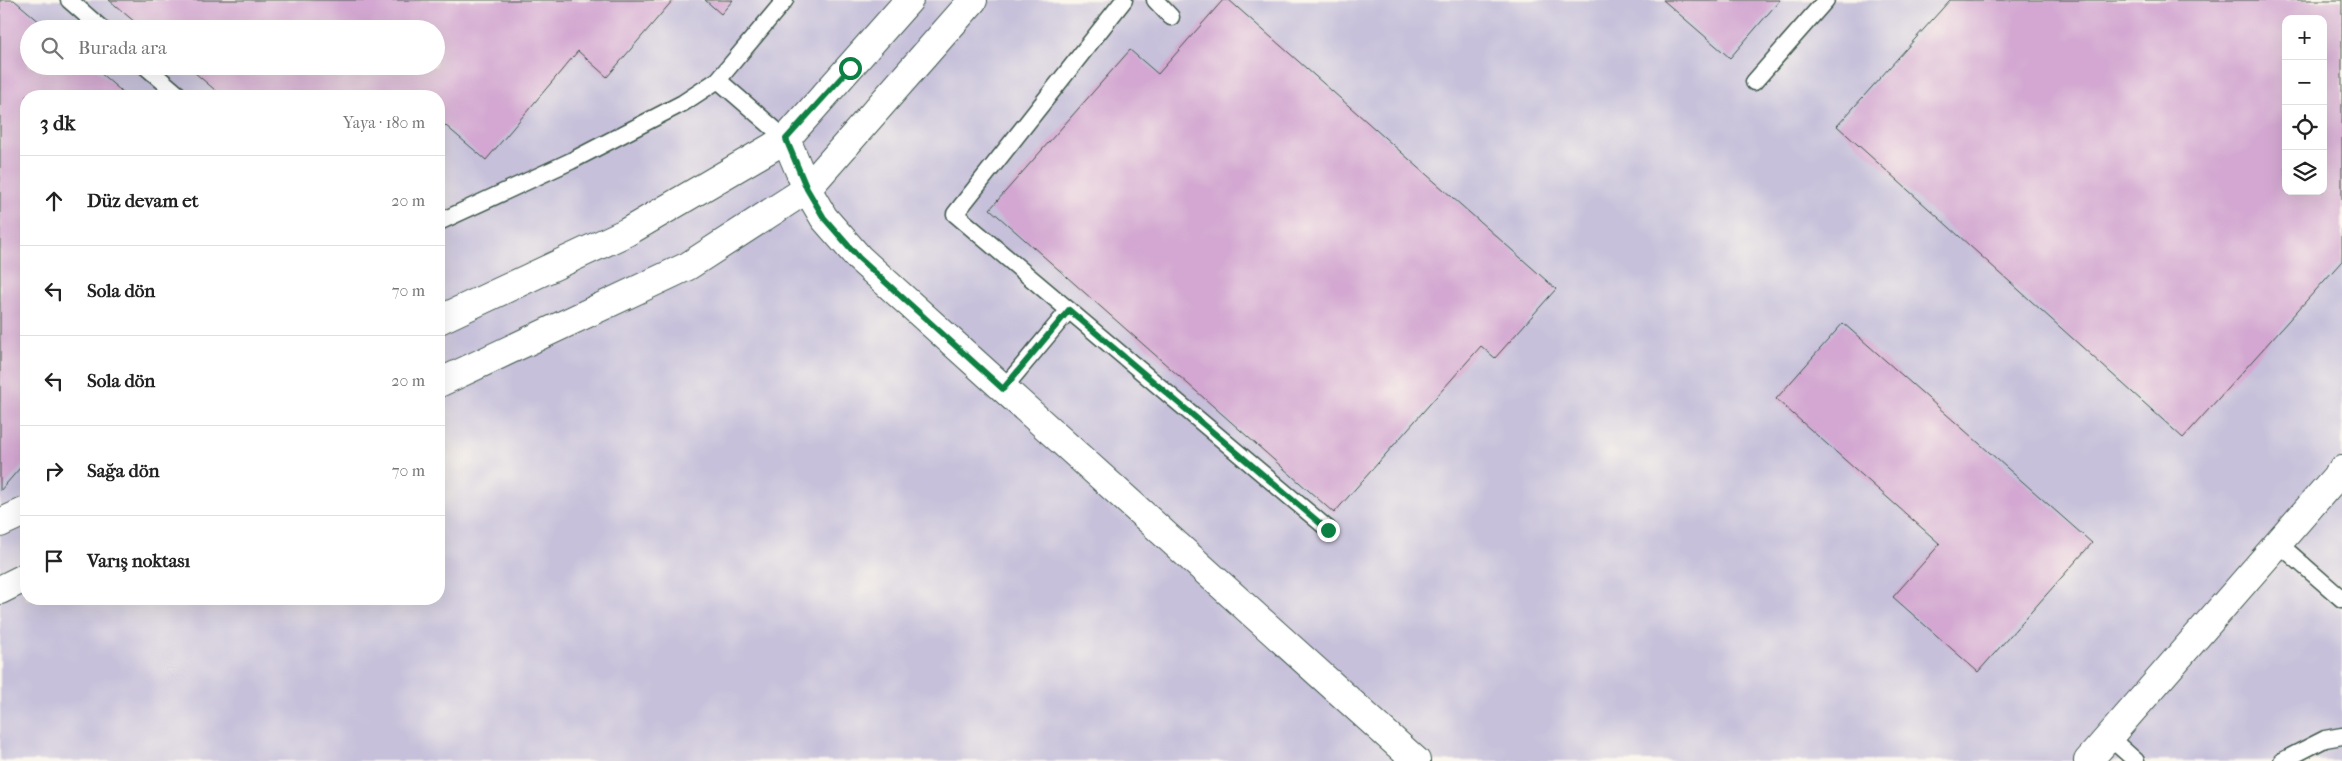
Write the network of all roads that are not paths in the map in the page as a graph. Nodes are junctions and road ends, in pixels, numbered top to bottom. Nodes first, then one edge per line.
1 (69, 0) edge
2 (785, 0) edge
3 (909, 0) edge
4 (973, 0) edge
5 (1124, 0) edge
6 (1155, 0) edge
7 (1826, 0) edge
8 (1170, 17) dead end
9 (92, 20) edge
10 (156, 75) edge
11 (718, 80) junction
12 (1754, 82) dead end
13 (173, 90) edge
14 (786, 139) junction
15 (807, 189) junction
16 (445, 219) edge
17 (1069, 310) junction
18 (445, 317) edge
19 (445, 380) edge
20 (1003, 389) junction
21 (2342, 470) edge
22 (20, 514) edge
23 (0, 523) edge
24 (1328, 530) dead end
25 (2278, 544) junction
26 (20, 580) edge
27 (0, 590) edge
28 (2342, 599) edge
29 (2342, 736) edge
30 (2109, 737) junction
31 (1416, 761) edge
32 (2088, 761) edge
33 (2136, 761) edge
34 (2282, 761) edge

1 - 9 lane
2 - 11 lane
3 - 14 street
4 - 15 street
5 - 17 lane
6 - 8 lane
7 - 12 lane
10 - 13 lane
11 - 14 lane
11 - 16 lane
14 - 15 street
14 - 18 street
15 - 19 street
15 - 20 street
17 - 20 lane
17 - 24 lane
20 - 31 street
21 - 25 street
22 - 23 street
25 - 28 lane
25 - 30 street
26 - 27 street
29 - 34 lane
30 - 32 street
30 - 33 lane

